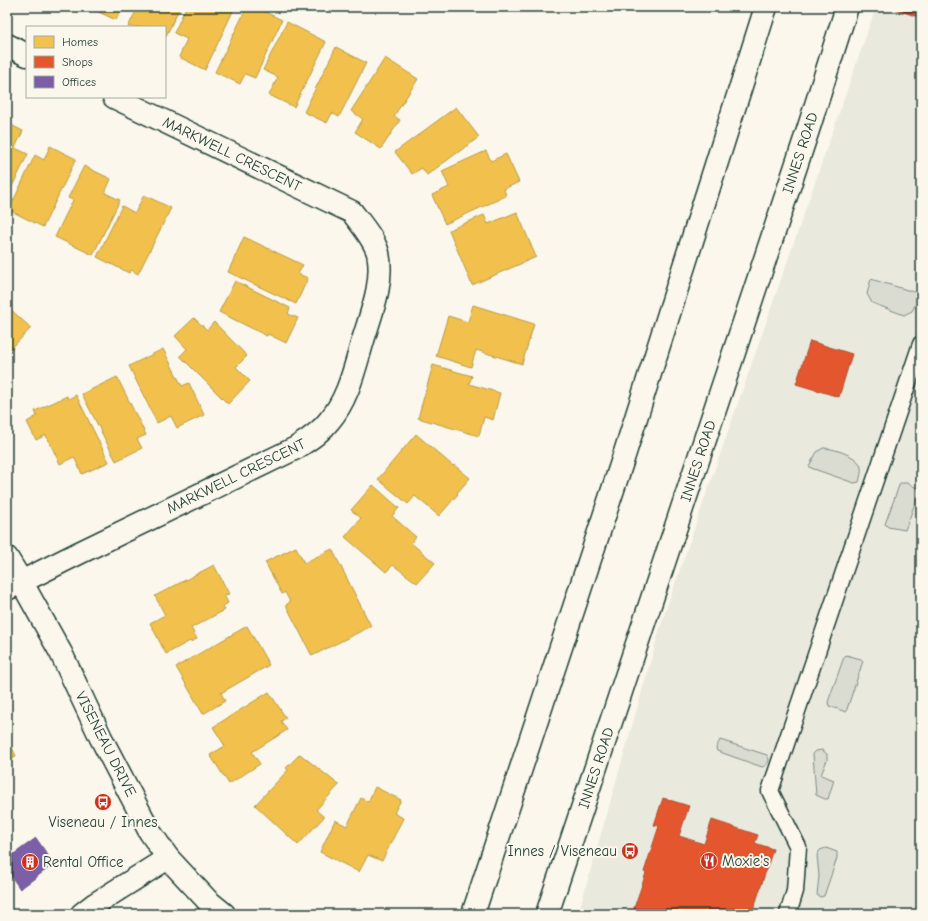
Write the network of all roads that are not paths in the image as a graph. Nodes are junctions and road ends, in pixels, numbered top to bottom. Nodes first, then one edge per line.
1 (766, 7) edge
2 (847, 7) edge
3 (7, 45) edge
4 (26, 54) edge
5 (116, 98) edge
6 (921, 344) edge
7 (7, 558) edge
8 (14, 585) edge
9 (168, 858) junction
10 (82, 914) edge
11 (224, 914) edge
12 (473, 914) edge
13 (547, 914) edge
14 (788, 914) edge

1 - 12 main road
2 - 13 main road, INNES ROAD
3 - 4 main road
5 - 8 main road, MARKWELL CRESCENT
6 - 14 lane
7 - 8 main road, VISENEAU DRIVE
8 - 9 main road, VISENEAU DRIVE
9 - 10 main road
9 - 11 main road, VISENEAU DRIVE

